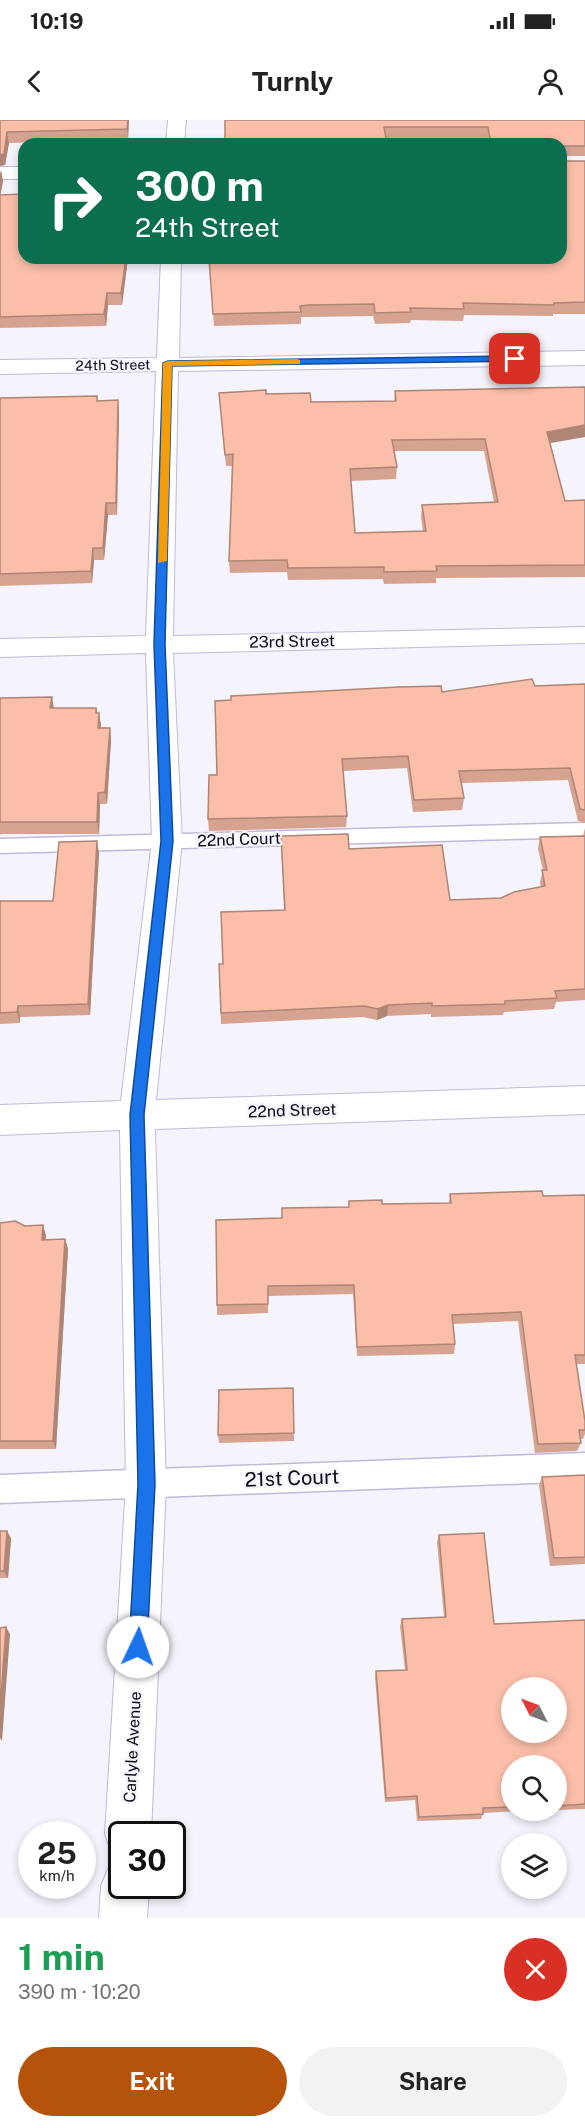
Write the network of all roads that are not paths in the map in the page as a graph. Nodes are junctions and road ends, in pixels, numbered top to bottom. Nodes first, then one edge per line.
1 (177, 120) edge
2 (176, 138) edge
3 (0, 173) edge
4 (18, 173) edge
5 (171, 264) edge
6 (585, 358) edge
7 (168, 363) junction
8 (0, 367) edge
9 (585, 635) edge
10 (159, 644) junction
11 (0, 648) edge
12 (585, 830) edge
13 (167, 841) junction
14 (0, 846) edge
15 (585, 1100) edge
16 (137, 1115) junction
17 (0, 1120) edge
18 (585, 1467) edge
19 (146, 1484) junction
20 (0, 1490) edge
21 (129, 1821) edge
22 (124, 1899) edge
23 (123, 1918) edge

1 - 2 street
3 - 4 street
5 - 7 street, Carlyle Avenue
6 - 7 street, 24th Street
7 - 8 street, 24th Street
7 - 10 street, Carlyle Avenue
9 - 10 street, 23rd Street
10 - 11 street, 23rd Street
10 - 13 street, Carlyle Avenue
12 - 13 lane, 22nd Court
13 - 14 lane, 22nd Court
13 - 16 street, Carlyle Avenue
15 - 16 street, 22nd Street
16 - 17 street, 22nd Street
16 - 19 street, Carlyle Avenue
18 - 19 lane, 21st Court
19 - 20 lane, 21st Court
19 - 21 street, Carlyle Avenue
22 - 23 street

